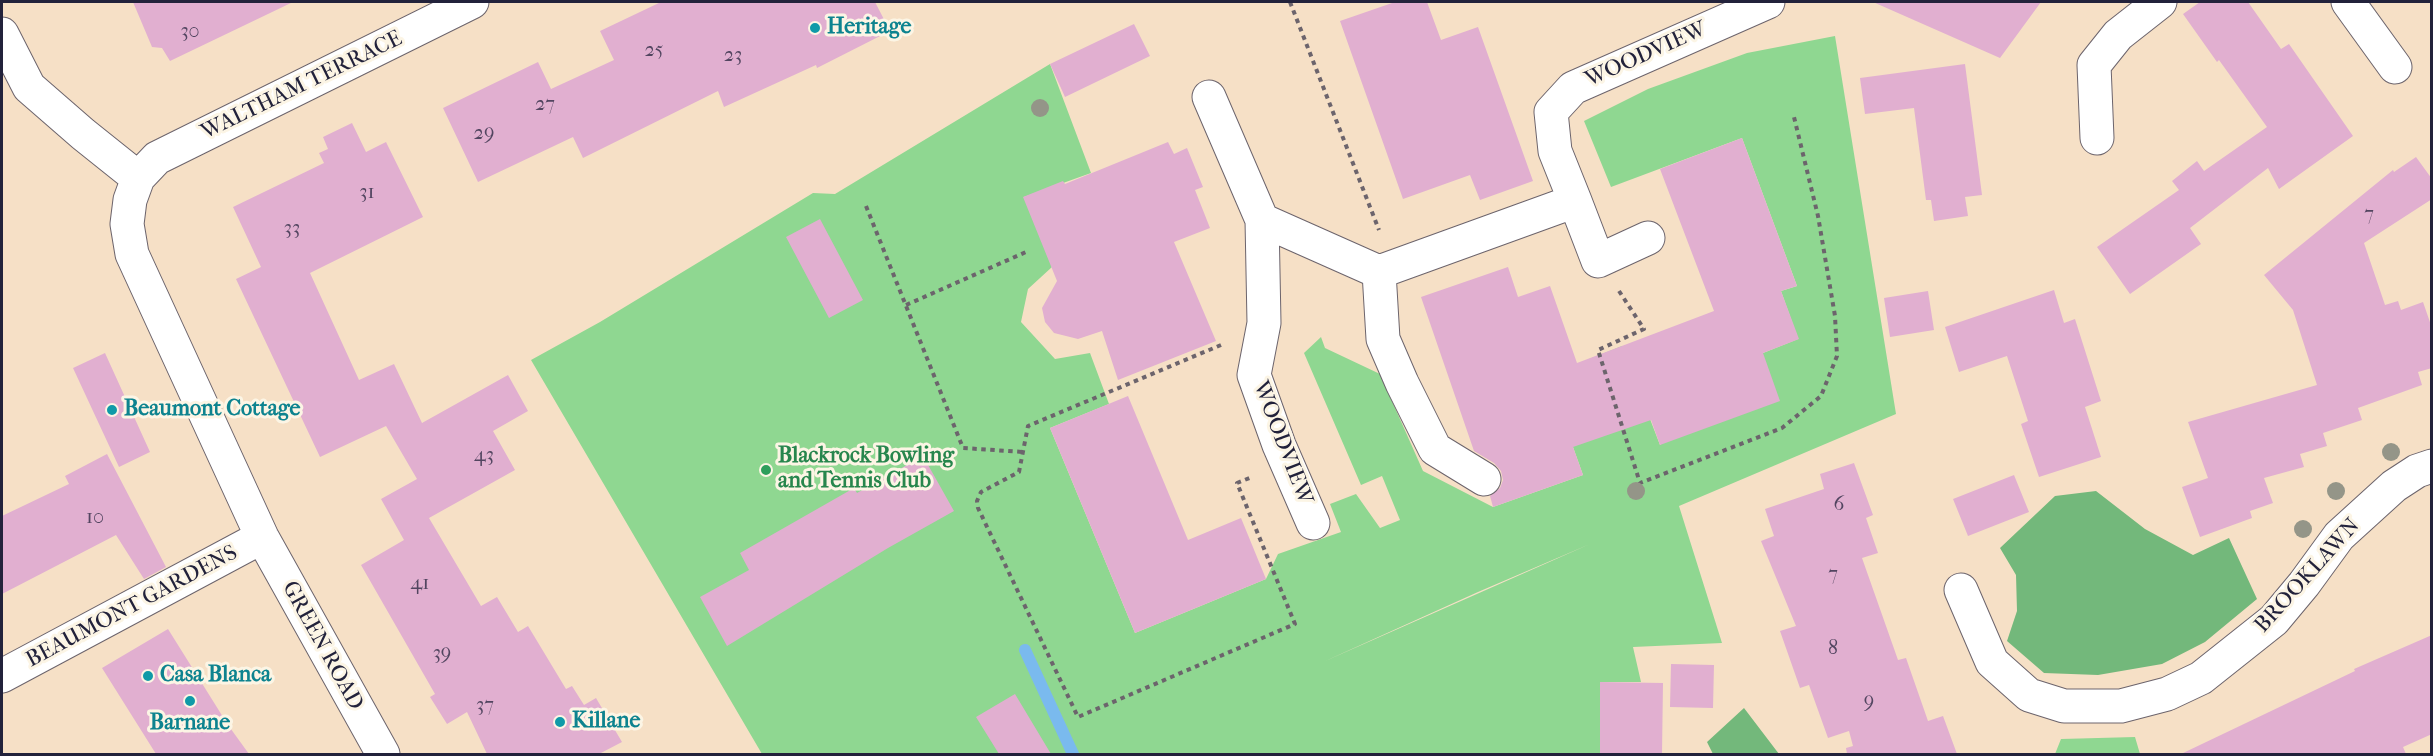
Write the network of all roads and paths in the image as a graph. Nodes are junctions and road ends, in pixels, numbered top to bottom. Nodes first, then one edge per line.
1 (472, 2) edge
2 (1290, 2) edge
3 (1768, 2) edge
4 (2160, 2) edge
5 (2348, 2) edge
6 (2, 34) edge
7 (2395, 67) dead end
8 (1209, 97) dead end
9 (1794, 117) dead end
10 (2097, 138) dead end
11 (138, 178) junction
12 (1575, 201) junction
13 (866, 206) dead end
14 (1262, 220) junction
15 (1648, 238) dead end
16 (1026, 252) dead end
17 (1598, 261) junction
18 (1386, 269) junction
19 (906, 305) junction
20 (1260, 342) junction
21 (1023, 452) junction
22 (1286, 463) junction
23 (2432, 466) edge
24 (1484, 479) dead end
25 (1312, 523) dead end
26 (262, 537) junction
27 (1961, 590) dead end
28 (2, 676) edge
29 (383, 754) edge

1 - 11 street, WALTHAM TERRACE
2 - 18 path
3 - 12 street, WOODVIEW
4 - 10 street
5 - 7 street
6 - 11 street
8 - 14 street, WOODVIEW
9 - 17 path
11 - 26 street, WALTHAM TERRACE
12 - 17 street, WOODVIEW
12 - 18 street
13 - 19 path
14 - 18 street
14 - 20 street, WOODVIEW
15 - 17 street
16 - 19 path
18 - 24 street
19 - 21 path
20 - 21 path
20 - 22 street, WOODVIEW
21 - 22 path
22 - 25 street, WOODVIEW
23 - 27 street, BROOKLAWN
26 - 28 street, BEAUMONT GARDENS
26 - 29 street, GREEN ROAD

